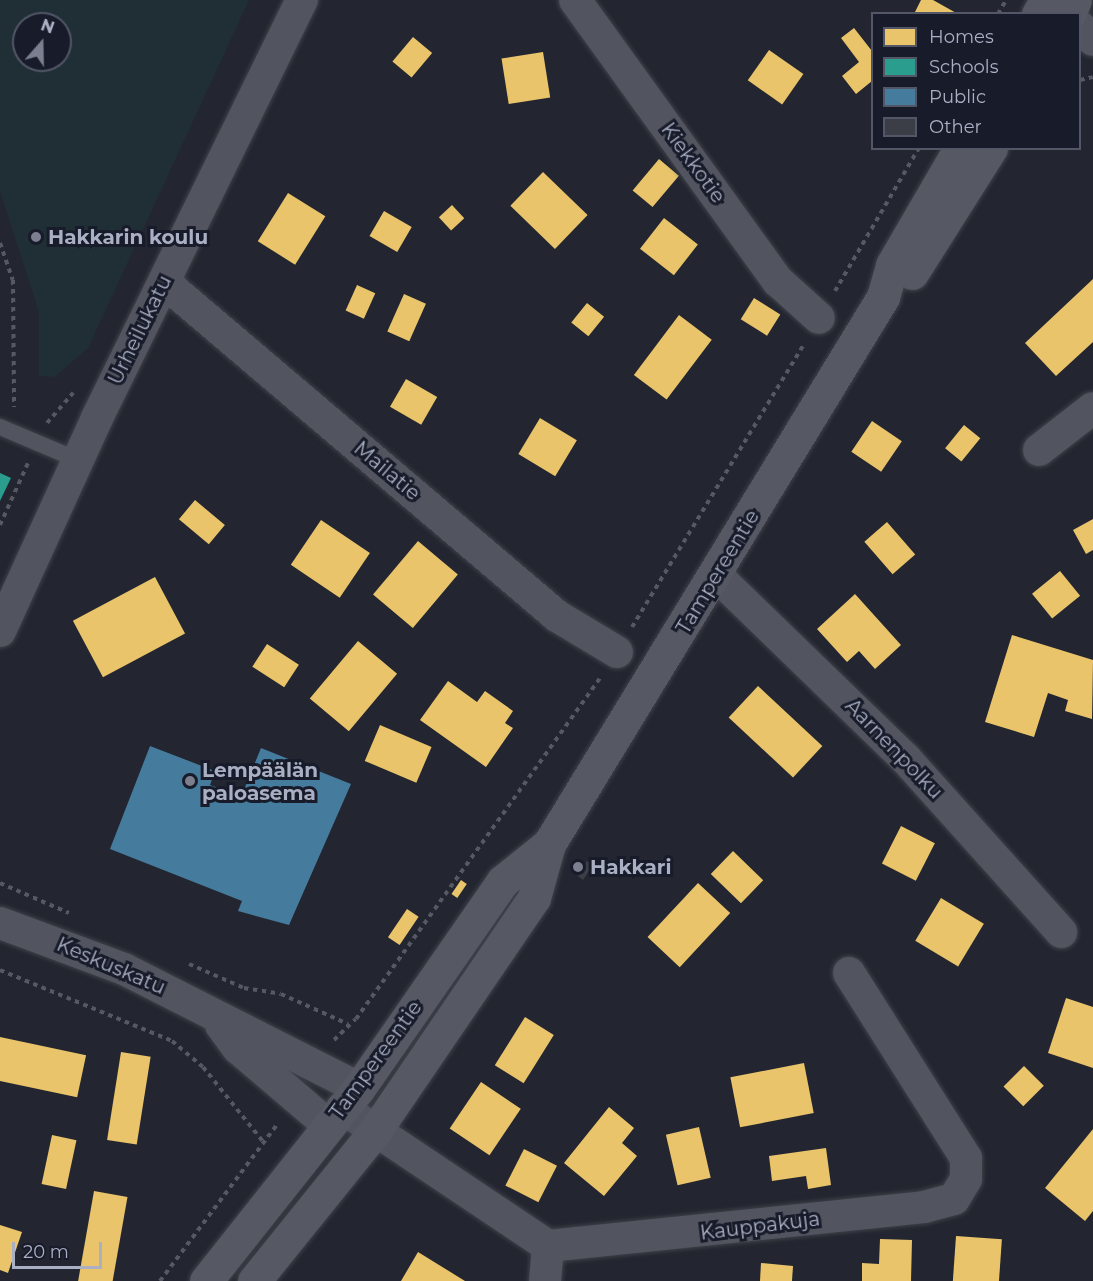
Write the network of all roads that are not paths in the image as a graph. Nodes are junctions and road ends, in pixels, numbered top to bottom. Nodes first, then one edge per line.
1 (302, 0) edge
2 (575, 0) edge
3 (1048, 0) edge
4 (1064, 12) edge
5 (1081, 28) edge
6 (1093, 40) edge
7 (959, 150) edge
8 (991, 150) edge
9 (164, 282) junction
10 (883, 297) junction
11 (819, 318) road end
12 (1093, 408) edge
13 (0, 427) edge
14 (1040, 450) dead end
15 (78, 460) junction
16 (717, 576) junction
17 (0, 631) edge
18 (617, 652) road end
19 (549, 844) junction
20 (0, 923) edge
21 (1061, 932) dead end
22 (849, 973) dead end
23 (217, 1019) junction
24 (343, 1107) junction
25 (375, 1131) junction
26 (548, 1246) junction
27 (206, 1281) edge
28 (254, 1281) edge
29 (545, 1281) edge

1 - 9 street, Urheilukatu
2 - 11 street, Kiekkotie
3 - 4 street
5 - 6 street
7 - 10 main road, Tampereentie
8 - 10 main road, Tampereentie
9 - 15 street, Urheilukatu
9 - 18 street, Mailatie
10 - 16 main road, Tampereentie
12 - 14 street
13 - 15 lane
15 - 17 street, Urheilukatu
16 - 19 main road, Tampereentie
16 - 21 street, Aarnenpolku
19 - 24 main road, Tampereentie
19 - 25 main road, Tampereentie
20 - 23 street, Keskuskatu
22 - 26 street, Kauppakuja
23 - 24 street, Keskuskatu
23 - 24 street, Keskuskatu
24 - 25 street
24 - 27 main road, Tampereentie
25 - 26 street
25 - 28 main road, Tampereentie
26 - 29 street

